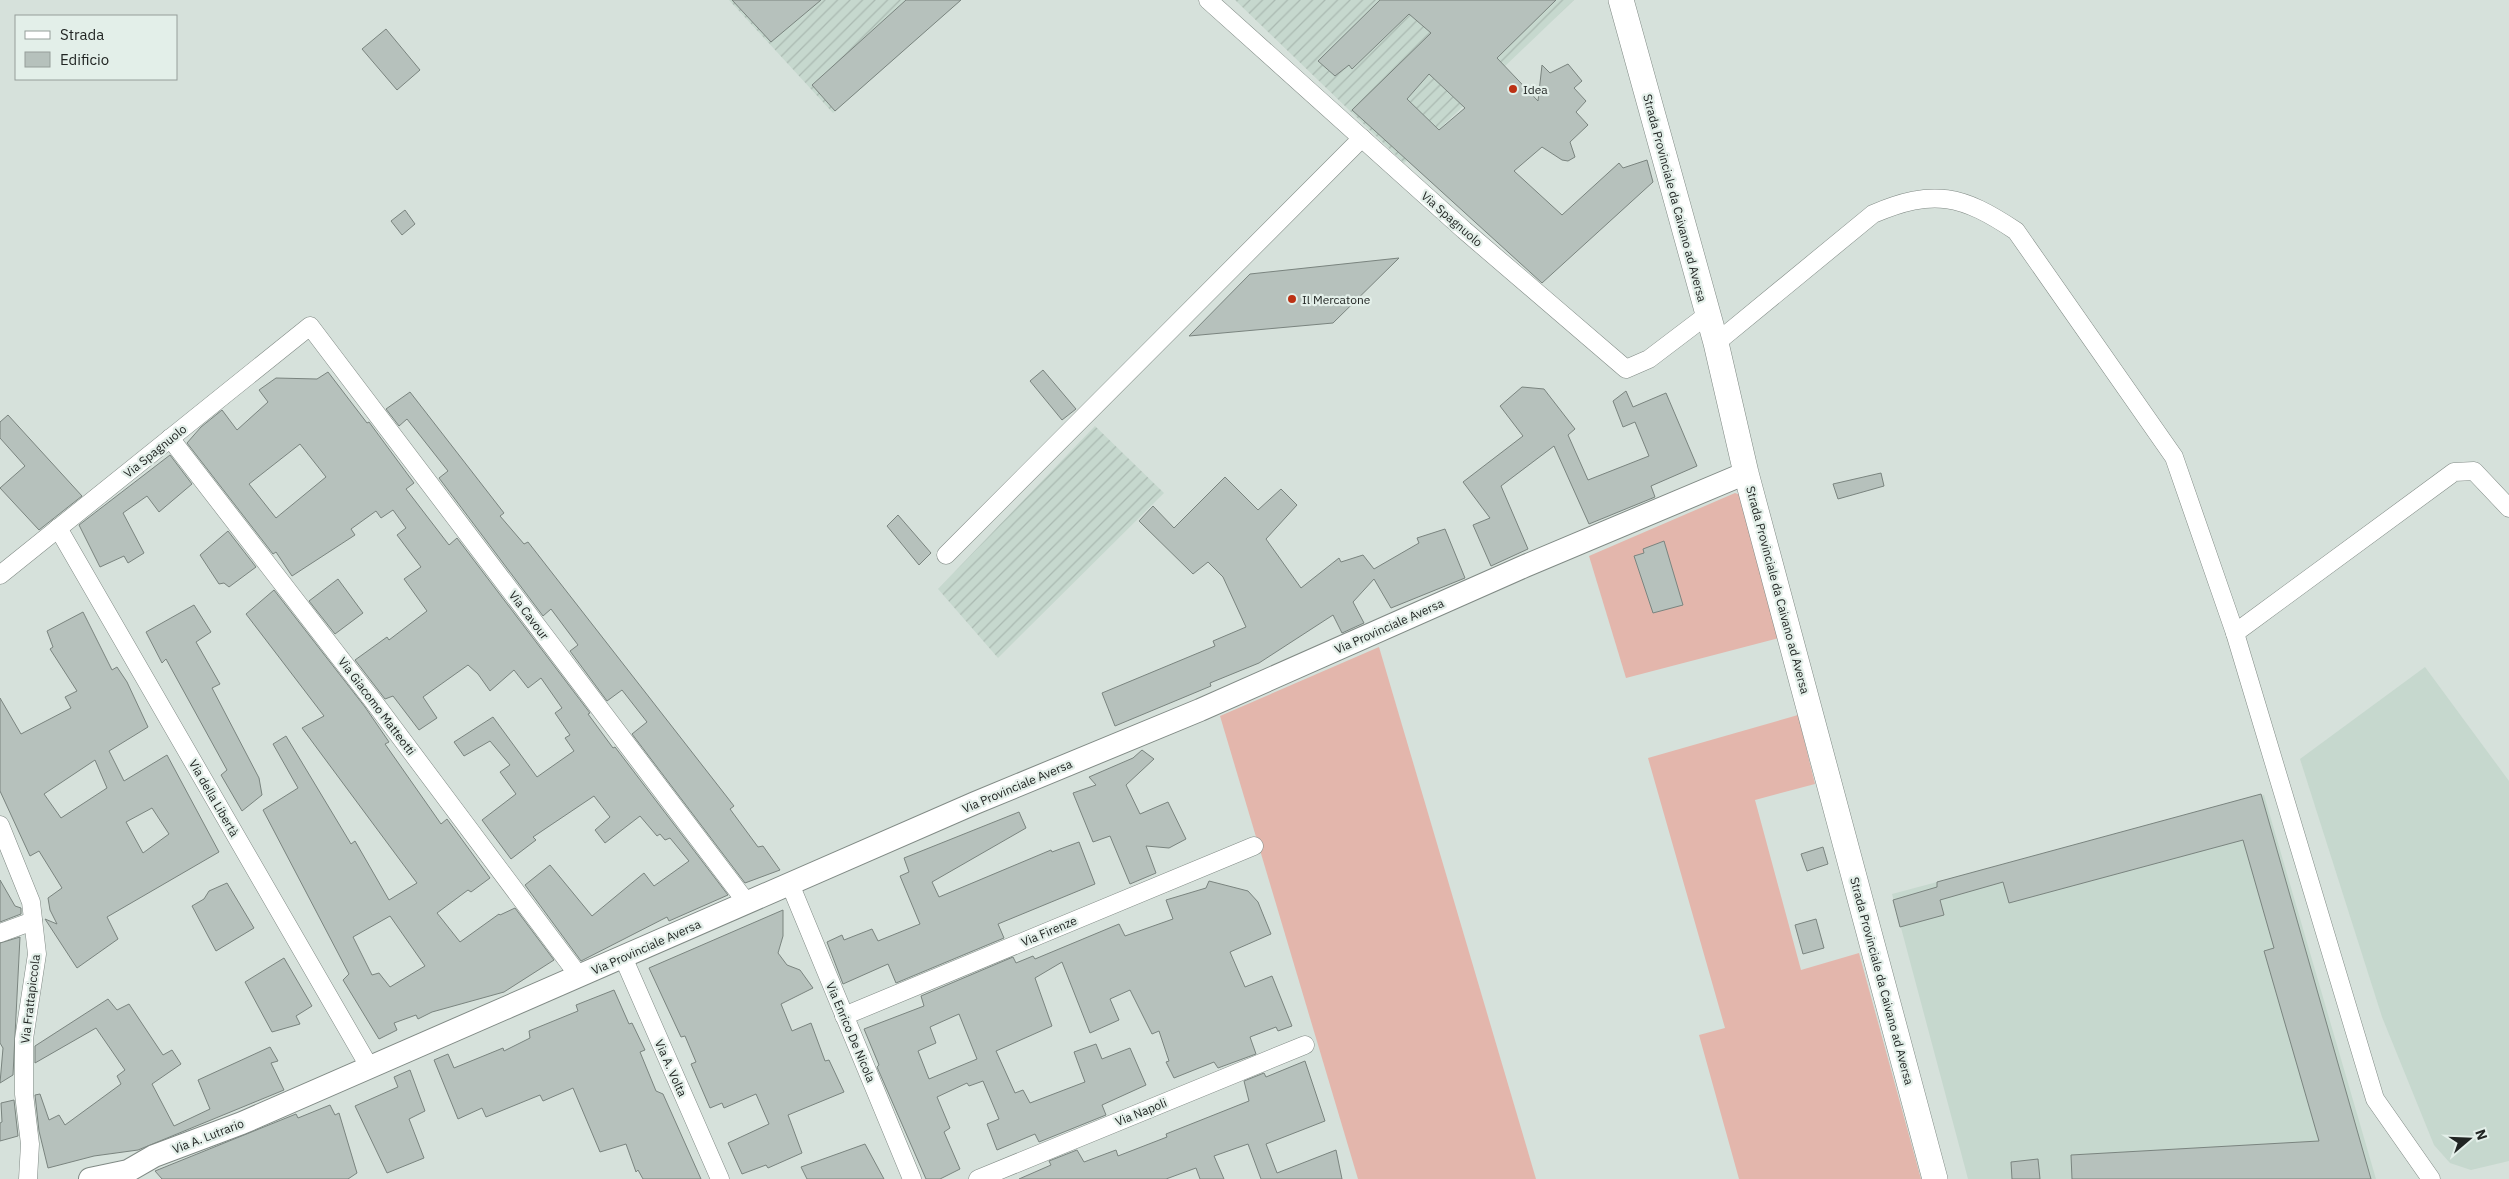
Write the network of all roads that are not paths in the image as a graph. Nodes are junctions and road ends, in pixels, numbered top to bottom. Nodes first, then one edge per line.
1 (1208, 0) edge
2 (1621, 0) edge
3 (1362, 138) junction
4 (1707, 315) junction
5 (310, 326) joint
6 (1716, 343) junction
7 (170, 438) junction
8 (1746, 473) junction
9 (2509, 508) edge
10 (58, 528) junction
11 (946, 555) dead end
12 (0, 575) edge
13 (2236, 633) junction
14 (0, 825) edge
15 (1254, 846) dead end
16 (790, 884) junction
17 (747, 903) junction
18 (33, 921) junction
19 (0, 933) edge
20 (623, 957) junction
21 (579, 976) junction
22 (844, 1016) junction
23 (1305, 1045) dead end
24 (370, 1068) junction
25 (289, 1103) joint
26 (132, 1175) edge
27 (28, 1179) edge
28 (90, 1179) edge
29 (720, 1179) edge
30 (912, 1179) edge
31 (978, 1179) edge
32 (1935, 1179) edge
33 (2431, 1179) edge

1 - 3 street, Via Spagnuolo
2 - 4 main road, Strada Provinciale da Caivano ad Aversa
3 - 4 street, Via Spagnuolo
3 - 11 street
4 - 6 main road, Strada Provinciale da Caivano ad Aversa
5 - 7 street, Via Spagnuolo
5 - 17 street, Via Cavour
6 - 8 main road, Strada Provinciale da Caivano ad Aversa
6 - 13 street
7 - 10 street, Via Spagnuolo
7 - 21 street, Via Giacomo Matteotti
8 - 16 street, Via Provinciale Aversa
8 - 32 main road, Strada Provinciale da Caivano ad Aversa
9 - 13 street
10 - 12 street, Via Spagnuolo
10 - 24 street, Via della Libertà
13 - 33 street
14 - 18 street, Via Frattapiccola
15 - 22 street, Via Firenze
16 - 17 street, Via Provinciale Aversa
16 - 22 street, Via Enrico De Nicola
17 - 20 street, Via Provinciale Aversa
18 - 19 street
18 - 27 street, Via Frattapiccola
20 - 21 street, Via Provinciale Aversa
20 - 29 street, Via A. Volta
21 - 24 street, Via Provinciale Aversa
22 - 30 street, Via Enrico De Nicola
23 - 31 street, Via Napoli
24 - 25 street, Via Provinciale Aversa
25 - 26 street, Via A. Lutrario
26 - 28 street, Via A. Lutrario

